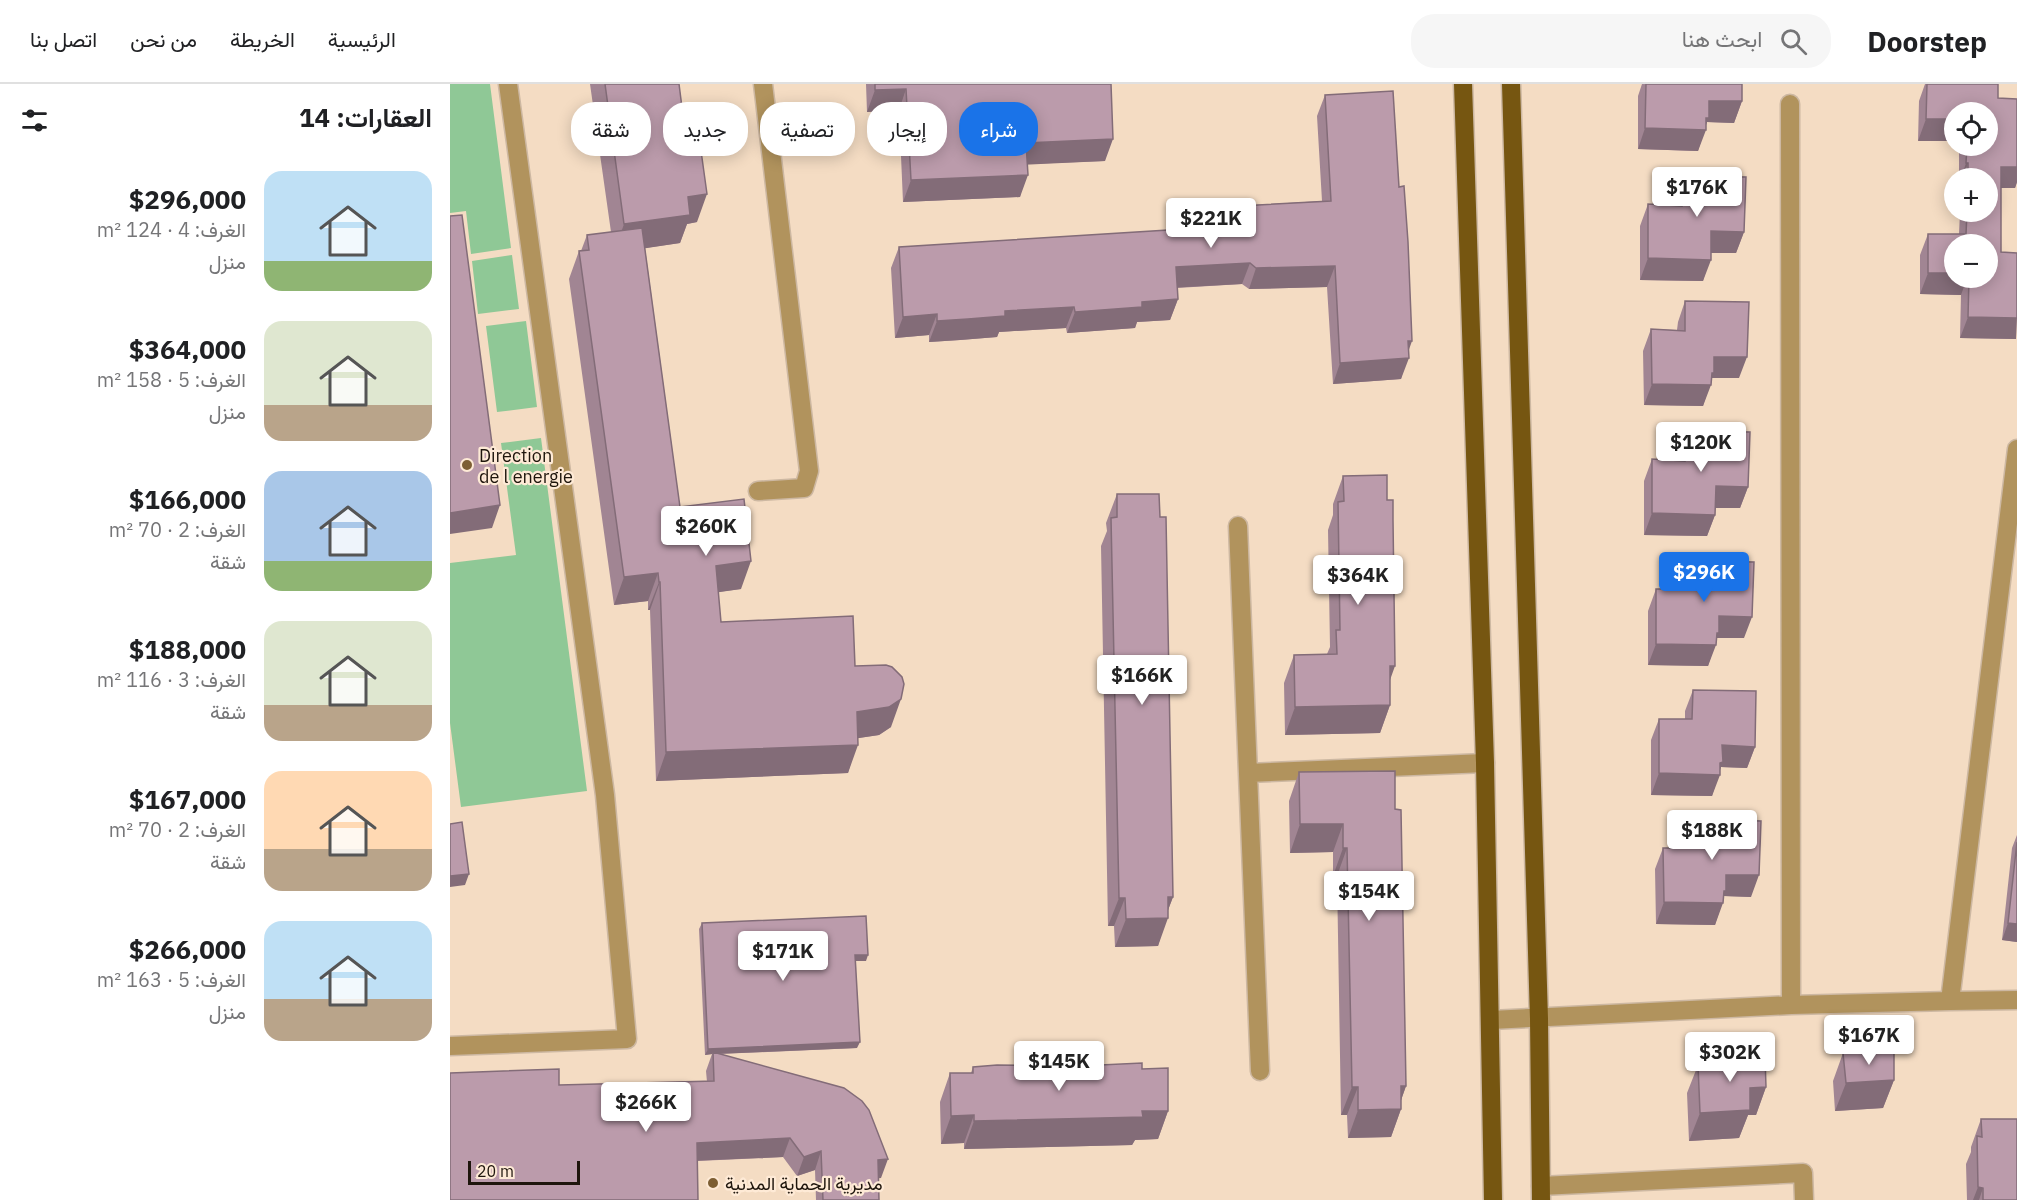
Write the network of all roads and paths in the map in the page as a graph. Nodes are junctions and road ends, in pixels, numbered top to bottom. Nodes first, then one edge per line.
1 (508, 84) edge
2 (763, 84) edge
3 (1463, 84) edge
4 (1511, 84) edge
5 (1790, 104) dead end
6 (2017, 450) edge
7 (758, 490) dead end
8 (1238, 526) dead end
9 (1485, 763) junction
10 (1248, 773) junction
11 (1950, 1000) junction
12 (2017, 1000) edge
13 (1791, 1005) junction
14 (1539, 1019) junction
15 (1491, 1020) junction
16 (450, 1046) edge
17 (1260, 1071) dead end
18 (1541, 1193) edge
19 (1493, 1200) edge
20 (1804, 1200) edge

1 - 16 street
2 - 7 street
3 - 9 main road
4 - 14 main road
5 - 13 street
6 - 11 street
8 - 10 street
9 - 10 street
9 - 15 main road
10 - 17 street
11 - 12 street
11 - 13 street
13 - 14 street
14 - 15 street
14 - 18 main road
15 - 19 main road
18 - 20 street

